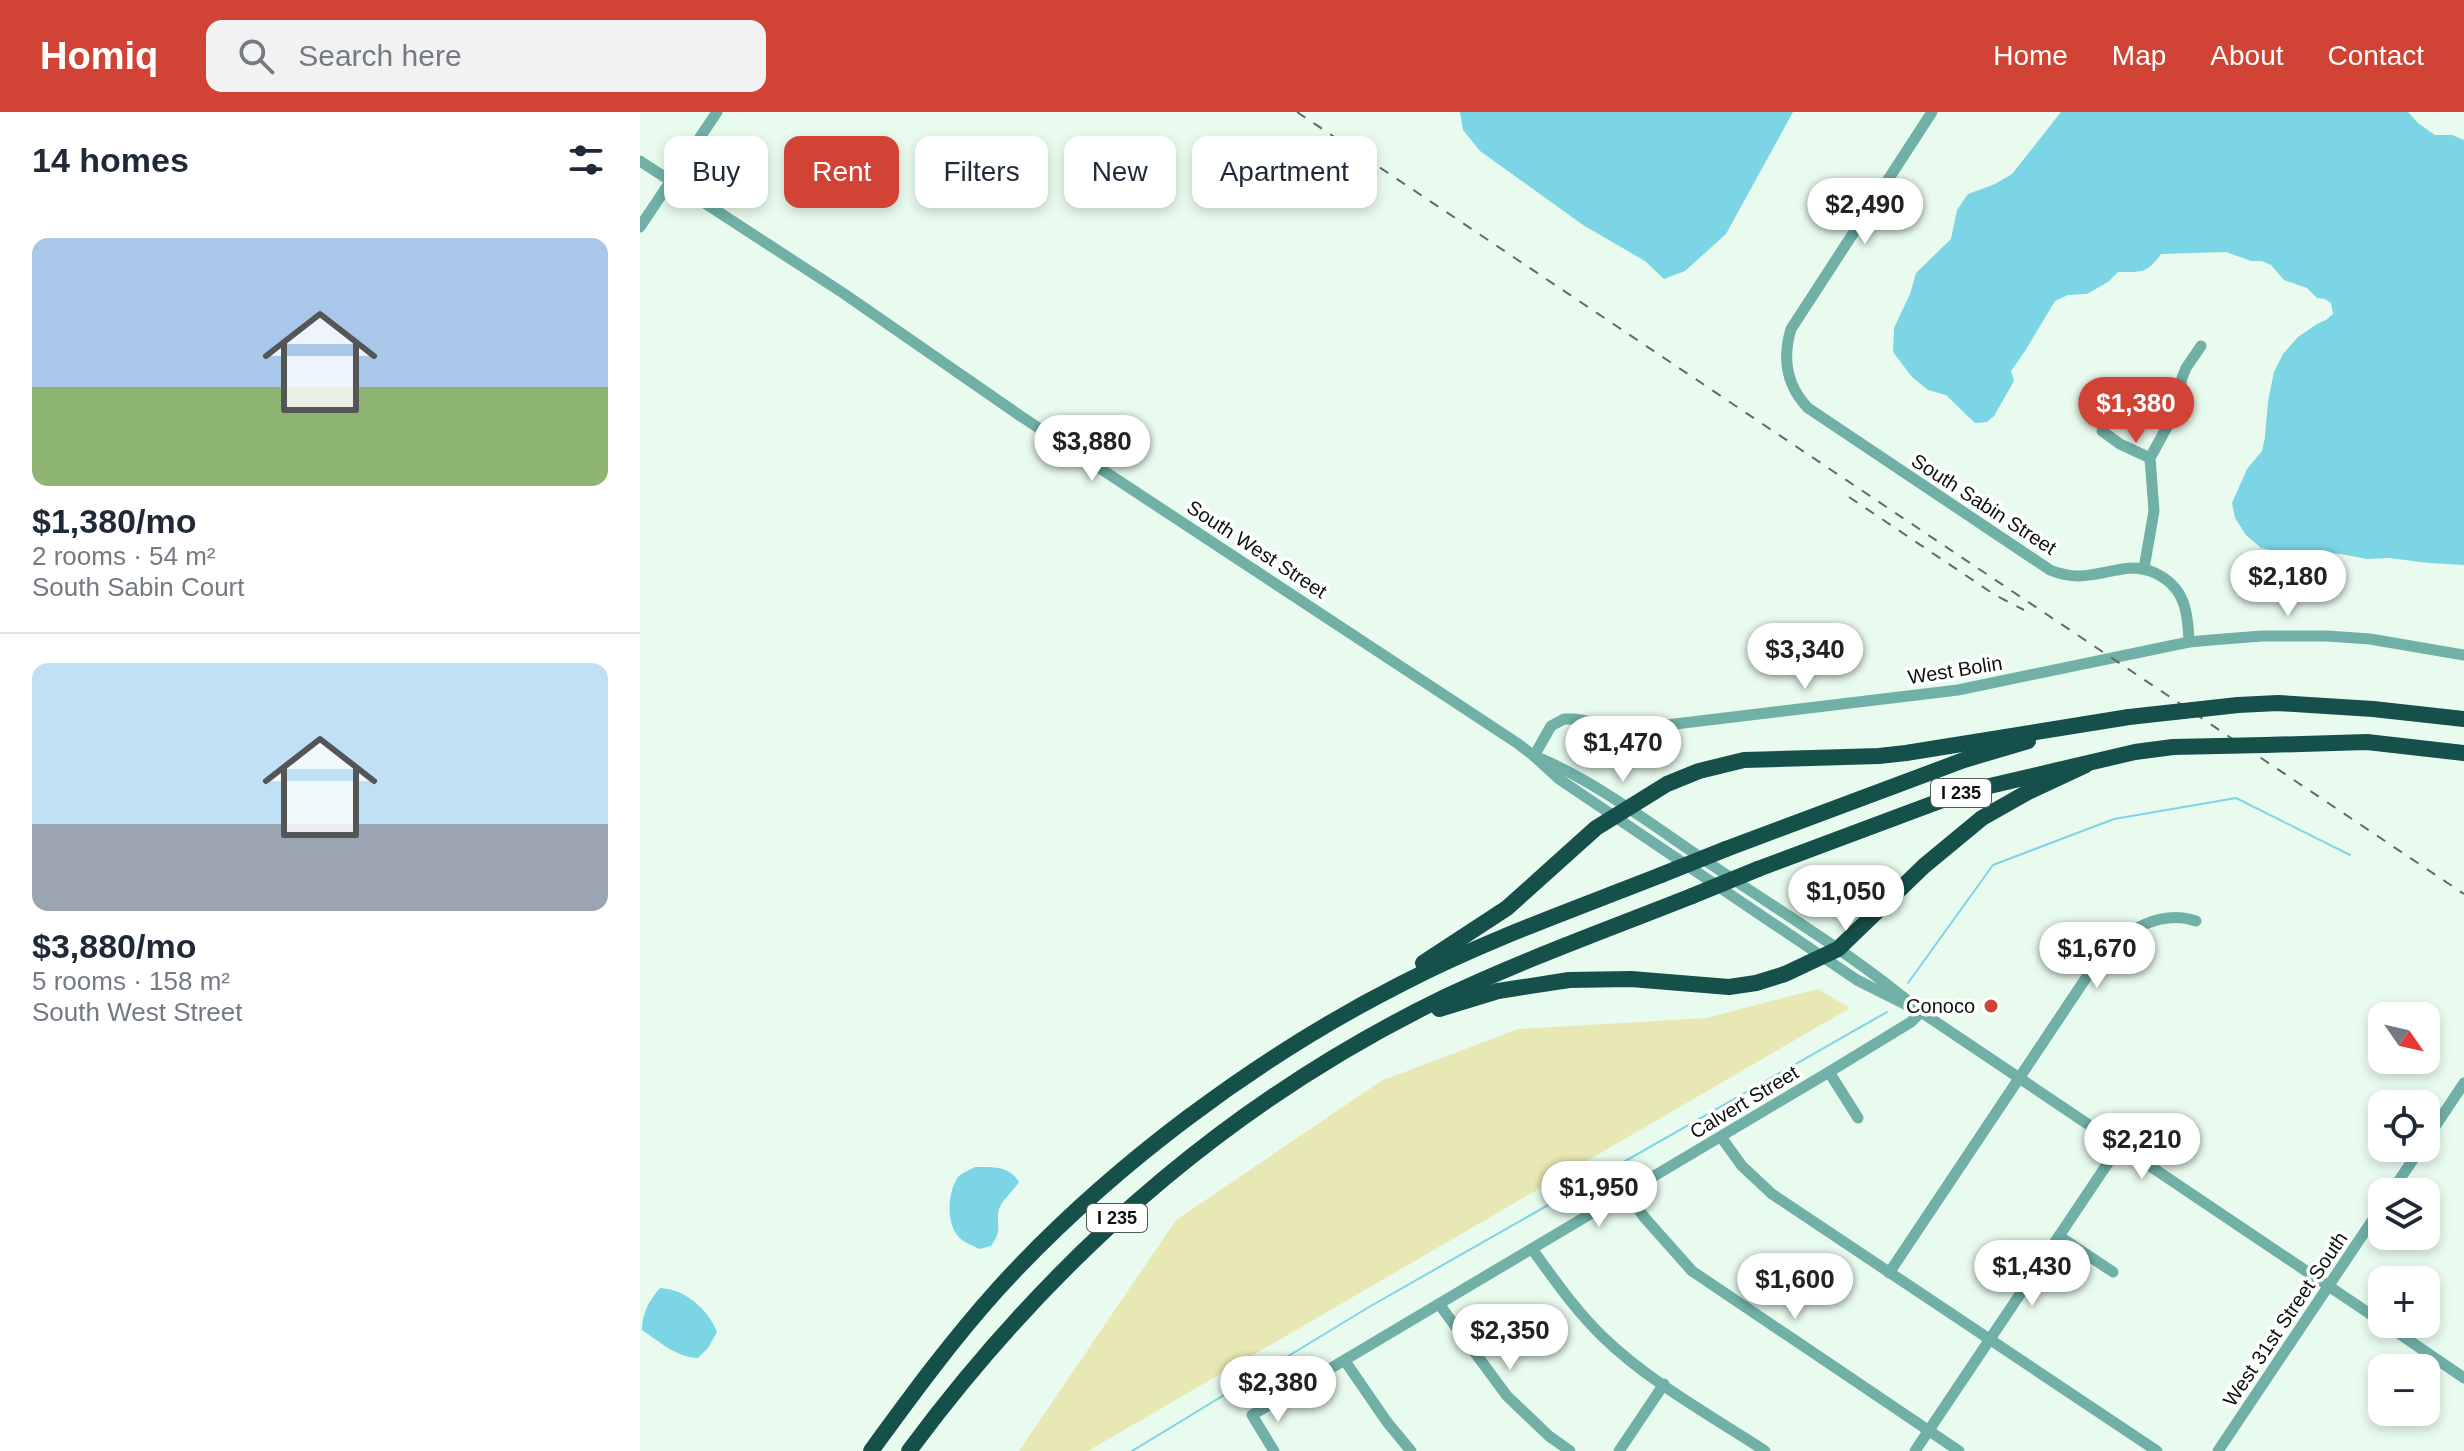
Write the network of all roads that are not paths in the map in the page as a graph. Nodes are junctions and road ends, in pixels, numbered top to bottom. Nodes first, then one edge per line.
1 (717, 112) edge
2 (1932, 112) edge
3 (701, 136) edge
4 (640, 161) edge
5 (664, 177) edge
6 (664, 190) edge
7 (712, 208) edge
8 (640, 227) edge
9 (2201, 346) dead end
10 (2102, 431) dead end
11 (2150, 458) junction
12 (2144, 568) junction
13 (2189, 642) junction
14 (2464, 655) edge
15 (2464, 719) edge
16 (2075, 726) junction
17 (2464, 753) edge
18 (1534, 756) junction
19 (2086, 765) junction
20 (1621, 813) junction
21 (2196, 921) dead end
22 (1831, 953) junction
23 (1921, 1012) junction
24 (1307, 1036) junction
25 (1371, 1037) junction
26 (1829, 1072) junction
27 (2020, 1078) junction
28 (2464, 1083) edge
29 (1858, 1118) dead end
30 (2440, 1119) edge
31 (1721, 1137) junction
32 (2120, 1145) junction
33 (1627, 1193) junction
34 (2368, 1227) edge
35 (2059, 1236) junction
36 (1532, 1249) junction
37 (2113, 1272) dead end
38 (1889, 1273) junction
39 (2329, 1286) junction
40 (1439, 1304) junction
41 (2368, 1312) edge
42 (2406, 1338) edge
43 (1990, 1339) junction
44 (1345, 1361) junction
45 (2464, 1378) edge
46 (1664, 1384) junction
47 (1929, 1431) junction
48 (871, 1451) edge
49 (909, 1451) edge
50 (1274, 1451) edge
51 (1411, 1451) edge
52 (1570, 1451) edge
53 (1619, 1451) edge
54 (1765, 1451) edge
55 (1915, 1451) edge
56 (1959, 1451) edge
57 (2157, 1451) edge
58 (2218, 1451) edge

1 - 3 street
2 - 12 street, South Sabin Street
4 - 5 street, South West Street
6 - 8 street
7 - 18 street, South West Street
9 - 11 street
10 - 11 street
11 - 12 street
12 - 13 street
13 - 14 street
13 - 18 street, West Bolin
15 - 16 highway, I 235, bridge
16 - 20 highway
16 - 24 highway, I 235, bridge
17 - 19 highway, I 235, bridge
18 - 20 street, South West Street
19 - 22 highway
19 - 25 highway, I 235, bridge
20 - 22 street, South West Street
20 - 24 highway
21 - 27 street
22 - 23 street, South West Street
22 - 25 highway
23 - 26 street, Calvert Street
23 - 27 street, South West Street
24 - 48 highway, I 235
25 - 49 highway, I 235
26 - 29 street
26 - 31 street, Calvert Street
27 - 32 street, South West Street
27 - 38 street
28 - 30 street
31 - 33 street, Calvert Street
31 - 38 street
32 - 35 street
32 - 39 street, South West Street
33 - 36 street, Calvert Street
33 - 47 street
34 - 39 street, West 31st Street South
35 - 37 street
35 - 43 street
36 - 40 street, Calvert Street
36 - 46 street
38 - 43 street
39 - 41 street, South West Street
39 - 58 street, West 31st Street South
40 - 44 street, Calvert Street
40 - 52 street
42 - 45 street, South West Street
43 - 47 street
43 - 57 street
44 - 50 street, Calvert Street
44 - 51 street
46 - 53 street
46 - 54 street
47 - 55 street
47 - 56 street

